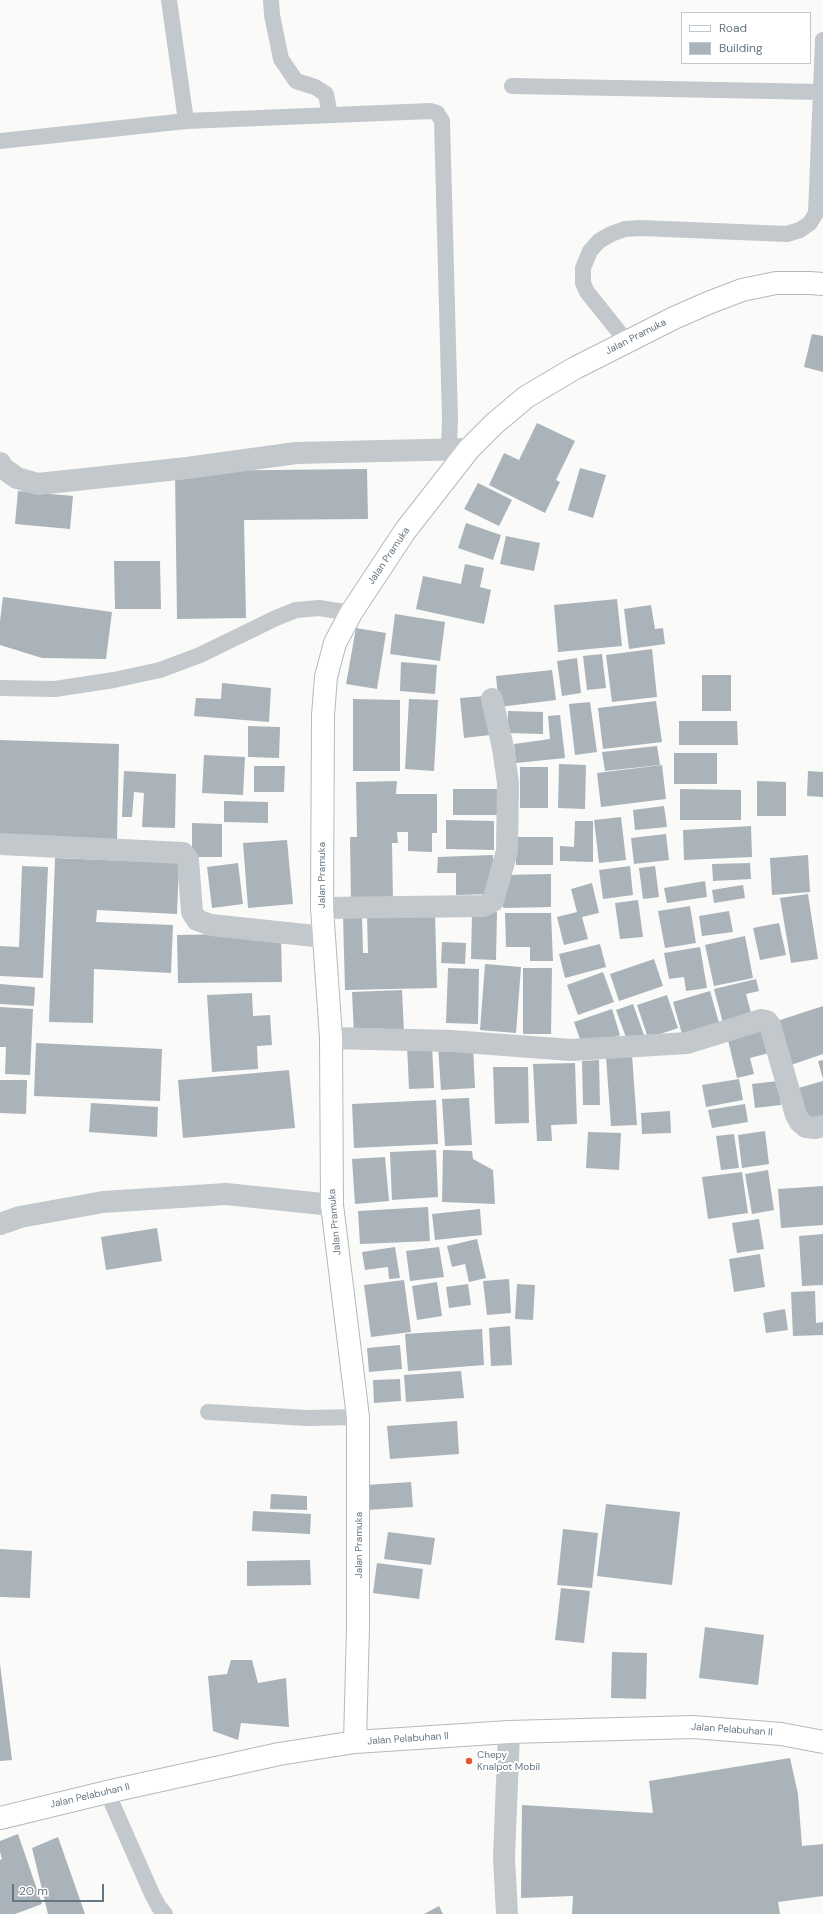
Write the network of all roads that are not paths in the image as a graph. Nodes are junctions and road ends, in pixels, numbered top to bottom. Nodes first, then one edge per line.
1 (170, 0) edge
2 (271, 0) edge
3 (823, 40) edge
4 (512, 86) dead end
5 (822, 92) junction
6 (330, 115) junction
7 (186, 121) junction
8 (0, 141) edge
9 (823, 284) edge
10 (627, 342) junction
11 (459, 449) junction
12 (0, 462) edge
13 (351, 613) junction
14 (0, 688) edge
15 (492, 699) dead end
16 (0, 844) edge
17 (322, 908) junction
18 (324, 937) junction
19 (331, 1038) junction
20 (823, 1126) edge
21 (332, 1205) junction
22 (0, 1224) edge
23 (208, 1412) dead end
24 (358, 1417) junction
25 (509, 1732) junction
26 (355, 1742) junction
27 (823, 1742) edge
28 (107, 1792) junction
29 (0, 1818) edge
30 (165, 1914) edge
31 (507, 1914) edge

1 - 7 lane
2 - 6 lane
3 - 5 lane
4 - 5 lane
5 - 10 lane
6 - 7 lane
6 - 11 lane
7 - 8 lane
9 - 10 street, Jalan Pramuka
10 - 11 street, Jalan Pramuka
11 - 12 street
11 - 13 street, Jalan Pramuka
13 - 14 lane
13 - 17 street, Jalan Pramuka
15 - 17 street
16 - 18 street
17 - 18 street, Jalan Pramuka
18 - 19 street, Jalan Pramuka
19 - 20 street
19 - 21 street, Jalan Pramuka
21 - 22 street
21 - 24 street, Jalan Pramuka
23 - 24 lane
24 - 26 street, Jalan Pramuka
25 - 26 street, Jalan Pelabuhan II
25 - 27 street, Jalan Pelabuhan II
25 - 31 street
26 - 28 street, Jalan Pelabuhan II
28 - 29 street, Jalan Pelabuhan II
28 - 30 lane

